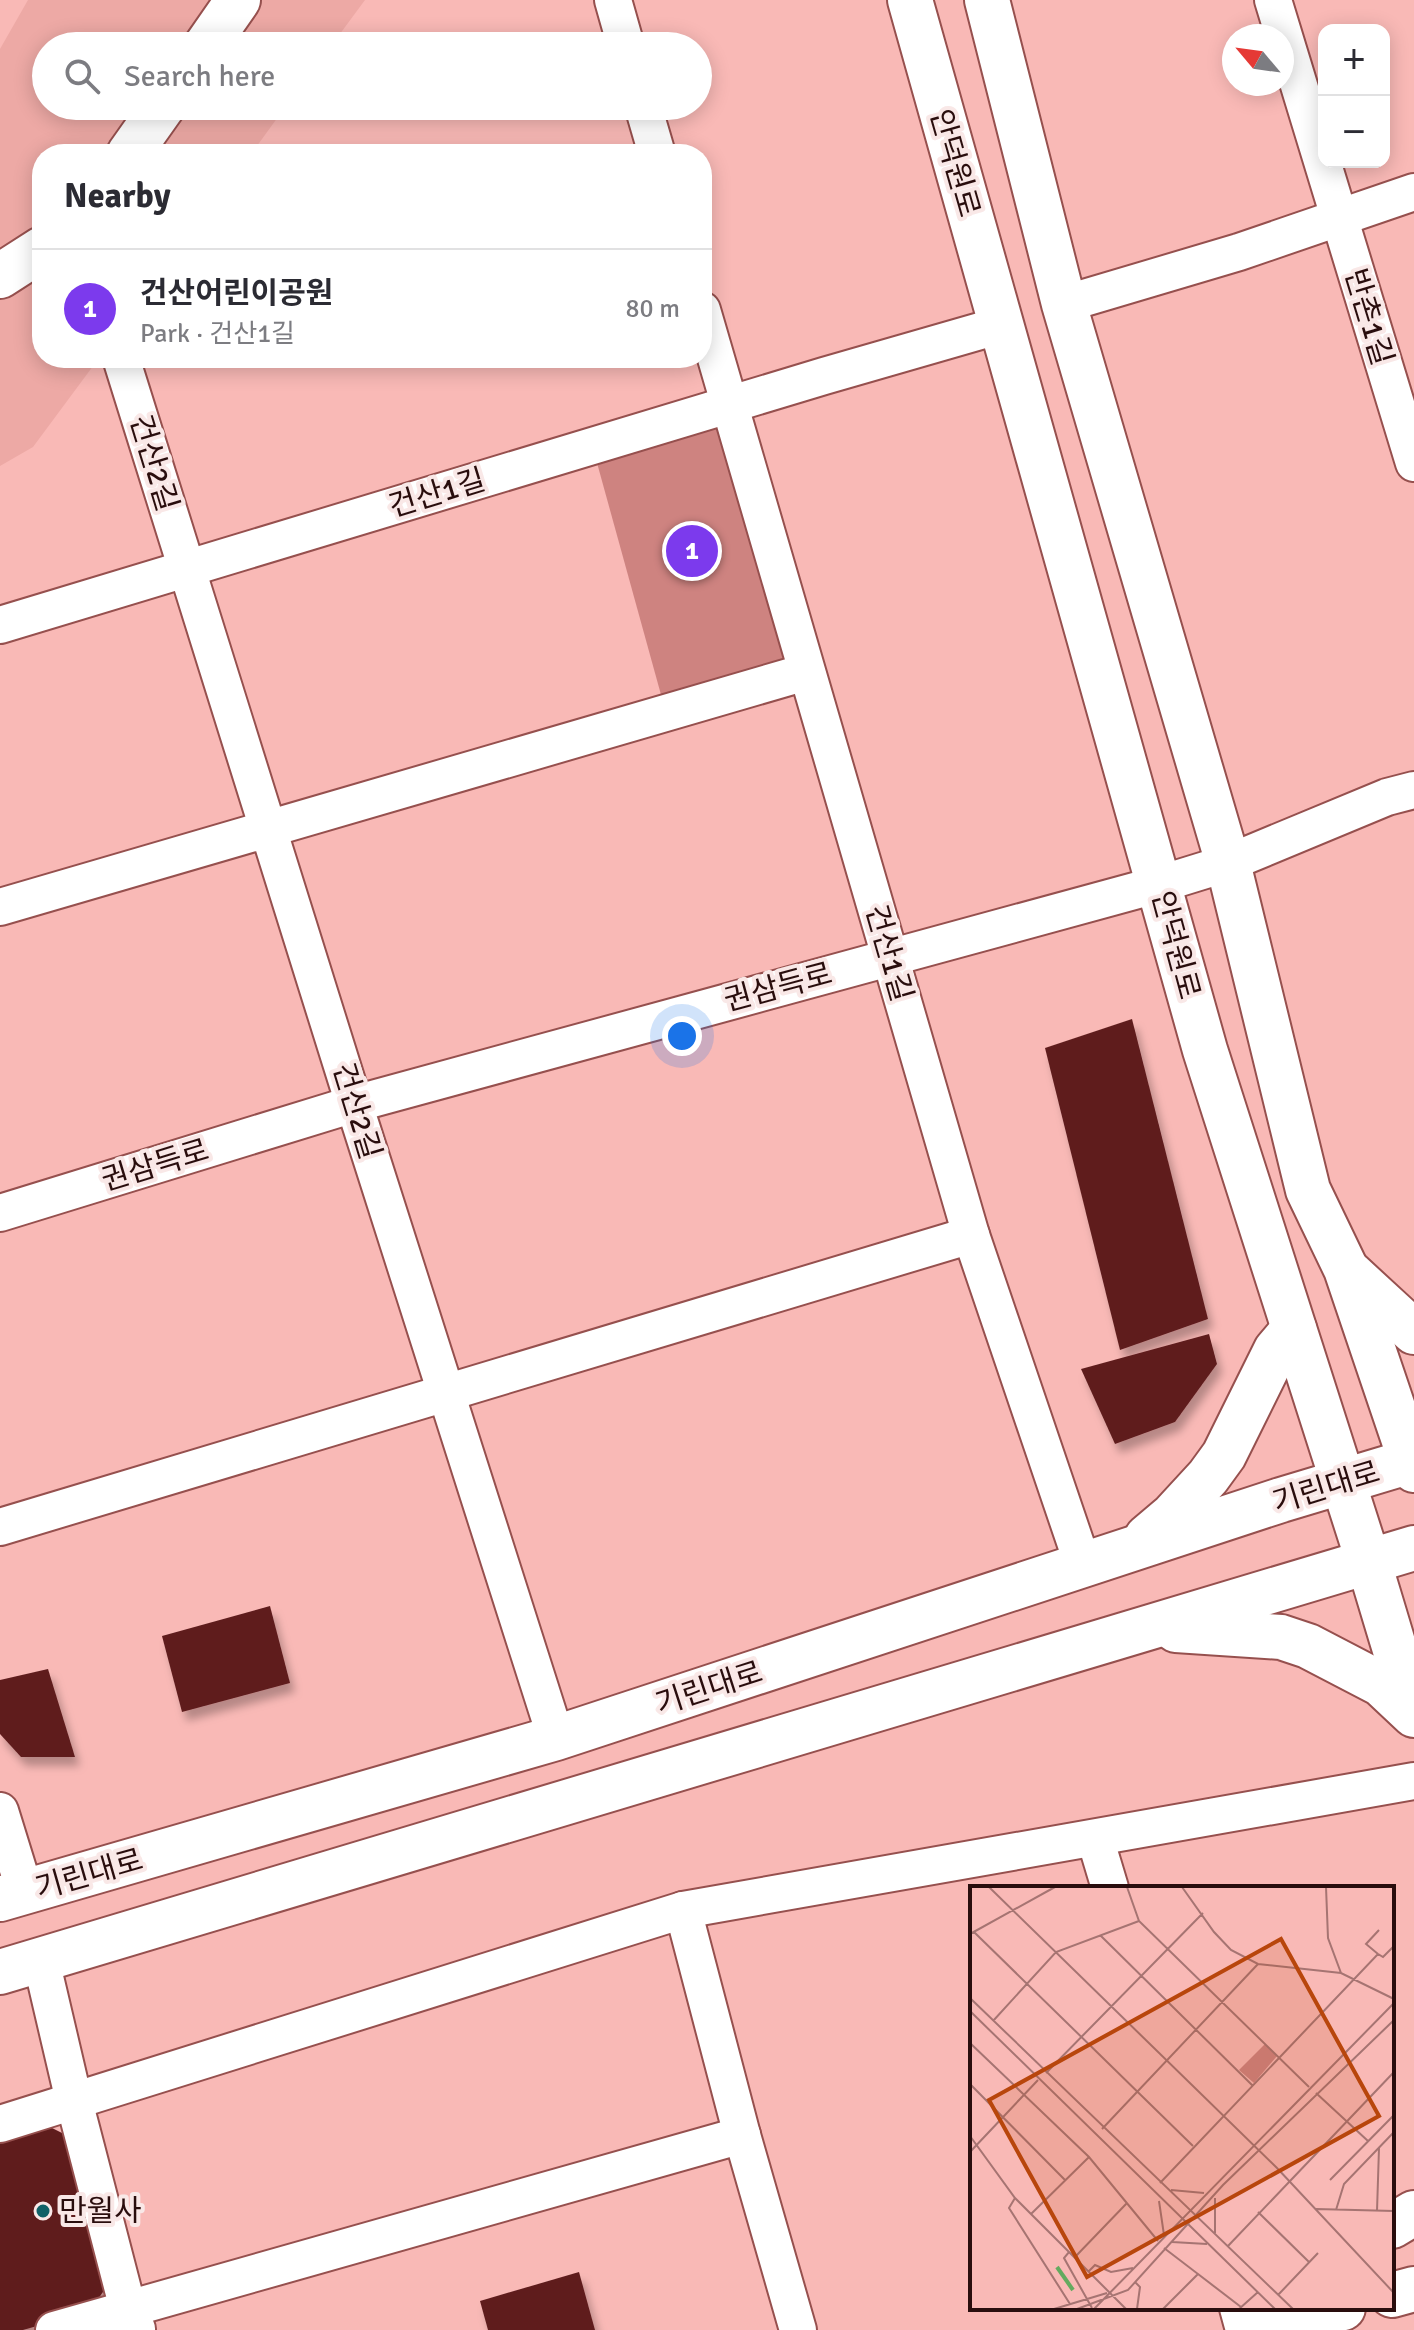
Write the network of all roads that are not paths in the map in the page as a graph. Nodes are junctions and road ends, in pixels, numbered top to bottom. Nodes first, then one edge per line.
1 (238, 0) edge
2 (613, 0) edge
3 (910, 0) edge
4 (987, 0) edge
5 (1273, 0) edge
6 (216, 32) edge
7 (622, 32) edge
8 (153, 120) edge
9 (647, 120) edge
10 (136, 144) edge
11 (654, 144) edge
12 (1414, 192) edge
13 (1338, 217) junction
14 (32, 255) edge
15 (0, 276) edge
16 (1064, 304) junction
17 (1001, 325) junction
18 (712, 345) edge
19 (124, 368) edge
20 (729, 405) junction
21 (1414, 463) edge
22 (187, 568) junction
23 (0, 625) edge
24 (806, 672) junction
25 (1414, 790) edge
26 (269, 829) junction
27 (1228, 863) junction
28 (1160, 884) junction
29 (0, 907) edge
30 (890, 957) junction
31 (354, 1104) junction
32 (0, 1213) edge
33 (971, 1235) junction
34 (1346, 1269) junction
35 (1294, 1329) junction
36 (1414, 1332) edge
37 (445, 1392) junction
38 (1413, 1464) edge
39 (1343, 1481) junction
40 (0, 1527) edge
41 (1414, 1548) edge
42 (1134, 1549) junction
43 (1368, 1560) junction
44 (1083, 1565) junction
45 (1150, 1629) junction
46 (1414, 1714) edge
47 (556, 1738) junction
48 (1414, 1781) edge
49 (0, 1811) edge
50 (1095, 1838) junction
51 (1109, 1886) edge
52 (13, 1896) edge
53 (683, 1910) junction
54 (41, 1960) junction
55 (0, 1972) edge
56 (74, 2101) junction
57 (0, 2124) edge
58 (742, 2135) junction
59 (1414, 2213) edge
60 (1394, 2225) edge
61 (1414, 2289) edge
62 (1394, 2294) edge
63 (1239, 2310) edge
64 (1336, 2310) edge
65 (133, 2320) edge
66 (54, 2330) edge
67 (798, 2330) edge
68 (1244, 2330) edge
69 (1265, 2330) edge

1 - 6 street
2 - 7 street
3 - 17 street, 안덕원로
4 - 16 street
5 - 13 street, 반촌1길
8 - 10 street
9 - 11 street
12 - 13 street
13 - 16 street
13 - 21 street, 반촌1길
14 - 15 street
16 - 27 street
17 - 20 street, 건산1길
17 - 28 street, 안덕원로
18 - 20 street, 건산1길
19 - 22 street, 건산2길
20 - 22 street, 건산1길
20 - 24 street, 건산1길
22 - 23 street
22 - 26 street, 건산2길
24 - 26 street
24 - 30 street, 건산1길
25 - 27 street, 권삼득로
26 - 29 street
26 - 31 street, 건산2길
27 - 28 street, 권삼득로
27 - 34 street
28 - 30 street, 권삼득로
28 - 35 street, 안덕원로
30 - 31 street, 권삼득로
30 - 33 street, 건산1길
31 - 32 street, 권삼득로
31 - 37 street, 건산2길
33 - 37 street
33 - 44 street, 건산1길
34 - 36 street
34 - 38 street
35 - 39 street, 안덕원로
35 - 42 street
37 - 40 street
37 - 47 street, 건산2길
38 - 39 street, 기린대로
39 - 42 street, 기린대로
39 - 43 street, 안덕원로
41 - 43 street
42 - 44 street, 기린대로
43 - 45 street
43 - 46 street, 안덕원로
44 - 47 street, 기린대로
45 - 46 street
45 - 54 street
47 - 52 street, 기린대로
48 - 50 street
49 - 52 street
50 - 51 street
50 - 53 street
53 - 56 street
53 - 58 street
54 - 55 street
54 - 56 street
56 - 57 street
56 - 65 street
58 - 65 street
58 - 67 street
59 - 60 street
61 - 62 street
63 - 68 street
64 - 69 street
65 - 66 street

